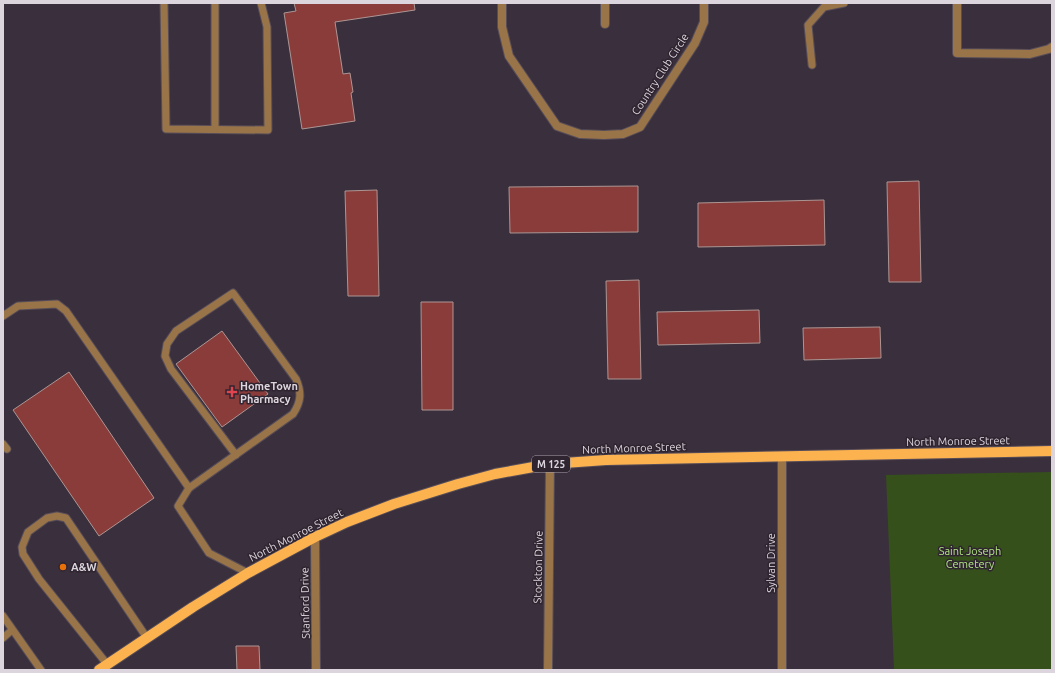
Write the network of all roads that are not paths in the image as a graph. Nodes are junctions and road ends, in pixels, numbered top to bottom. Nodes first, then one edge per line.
1 (164, 3) edge
2 (215, 3) edge
3 (261, 3) edge
4 (502, 3) edge
5 (605, 3) edge
6 (704, 3) edge
7 (844, 3) edge
8 (957, 3) edge
9 (605, 24) dead end
10 (1052, 47) edge
11 (812, 65) dead end
12 (215, 129) junction
13 (3, 316) edge
14 (1052, 451) edge
15 (236, 455) junction
16 (782, 456) junction
17 (550, 464) junction
18 (189, 488) junction
19 (315, 537) junction
20 (248, 573) junction
21 (3, 616) edge
22 (12, 630) junction
23 (3, 638) edge
24 (147, 638) junction
25 (103, 667) edge
26 (41, 670) edge
27 (316, 670) edge
28 (548, 670) edge
29 (782, 670) edge

1 - 12 lane
2 - 12 lane
3 - 12 lane
4 - 6 street, Country Club Circle
5 - 9 street
7 - 11 lane
8 - 10 street
13 - 18 lane
14 - 16 main road, North Monroe Street / M 125
15 - 15 lane
15 - 18 lane
16 - 17 main road, North Monroe Street / M 125
16 - 29 street, Sylvan Drive
17 - 19 main road, North Monroe Street / M 125
17 - 28 street, Stockton Drive
18 - 20 lane
19 - 20 main road, North Monroe Street / M 125
19 - 27 street, Stanford Drive
20 - 24 main road, North Monroe Street / M 125
21 - 22 lane
22 - 23 lane
22 - 26 lane
24 - 25 main road, North Monroe Street / M 125
24 - 25 lane

